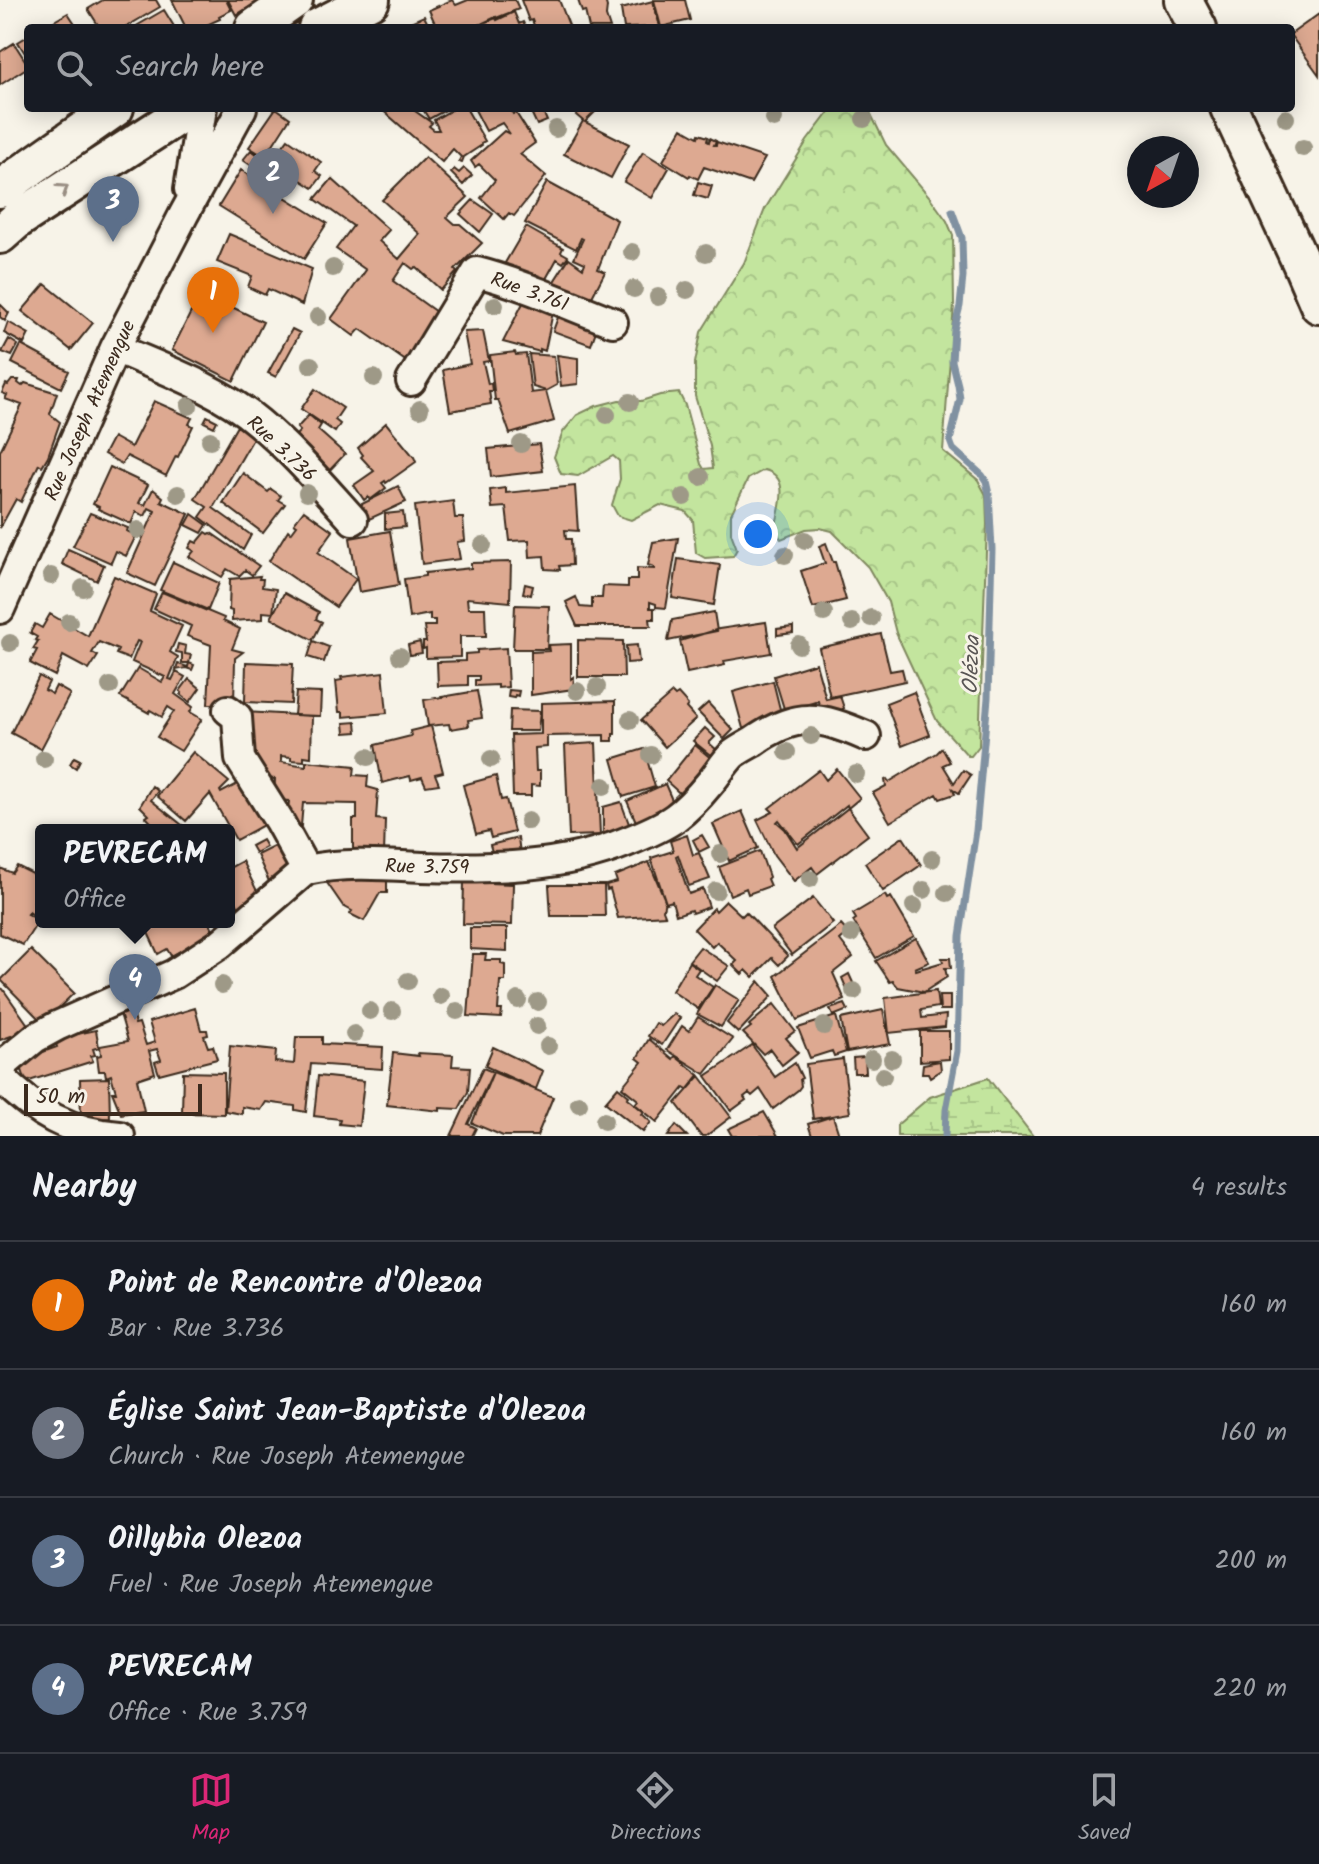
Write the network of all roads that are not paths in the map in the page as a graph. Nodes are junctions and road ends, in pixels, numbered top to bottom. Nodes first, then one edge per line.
1 (294, 0) edge
2 (371, 0) edge
3 (1183, 0) edge
4 (260, 24) edge
5 (325, 24) edge
6 (1196, 24) edge
7 (109, 112) edge
8 (184, 112) edge
9 (201, 112) edge
10 (240, 112) edge
11 (1231, 112) edge
12 (6, 176) edge
13 (184, 214) junction
14 (0, 235) edge
15 (1319, 305) edge
16 (613, 322) dead end
17 (115, 348) junction
18 (411, 381) dead end
19 (353, 520) dead end
20 (0, 609) edge
21 (228, 710) dead end
22 (866, 736) dead end
23 (306, 870) junction
24 (0, 1067) edge
25 (0, 1077) edge
26 (120, 1136) edge

1 - 4 main road
2 - 5 main road
3 - 6 main road
7 - 12 main road
14 -> 8 main road
9 - 13 street, Rue Joseph Atemengue
10 - 13 street, Rue Joseph Atemengue
11 - 15 main road
13 - 17 street, Rue Joseph Atemengue
16 - 18 street, Rue 3.761
17 - 19 street, Rue 3.736
17 - 20 street, Rue Joseph Atemengue
21 - 23 street
22 - 23 street, Rue 3.759
23 - 24 street
25 - 26 street

